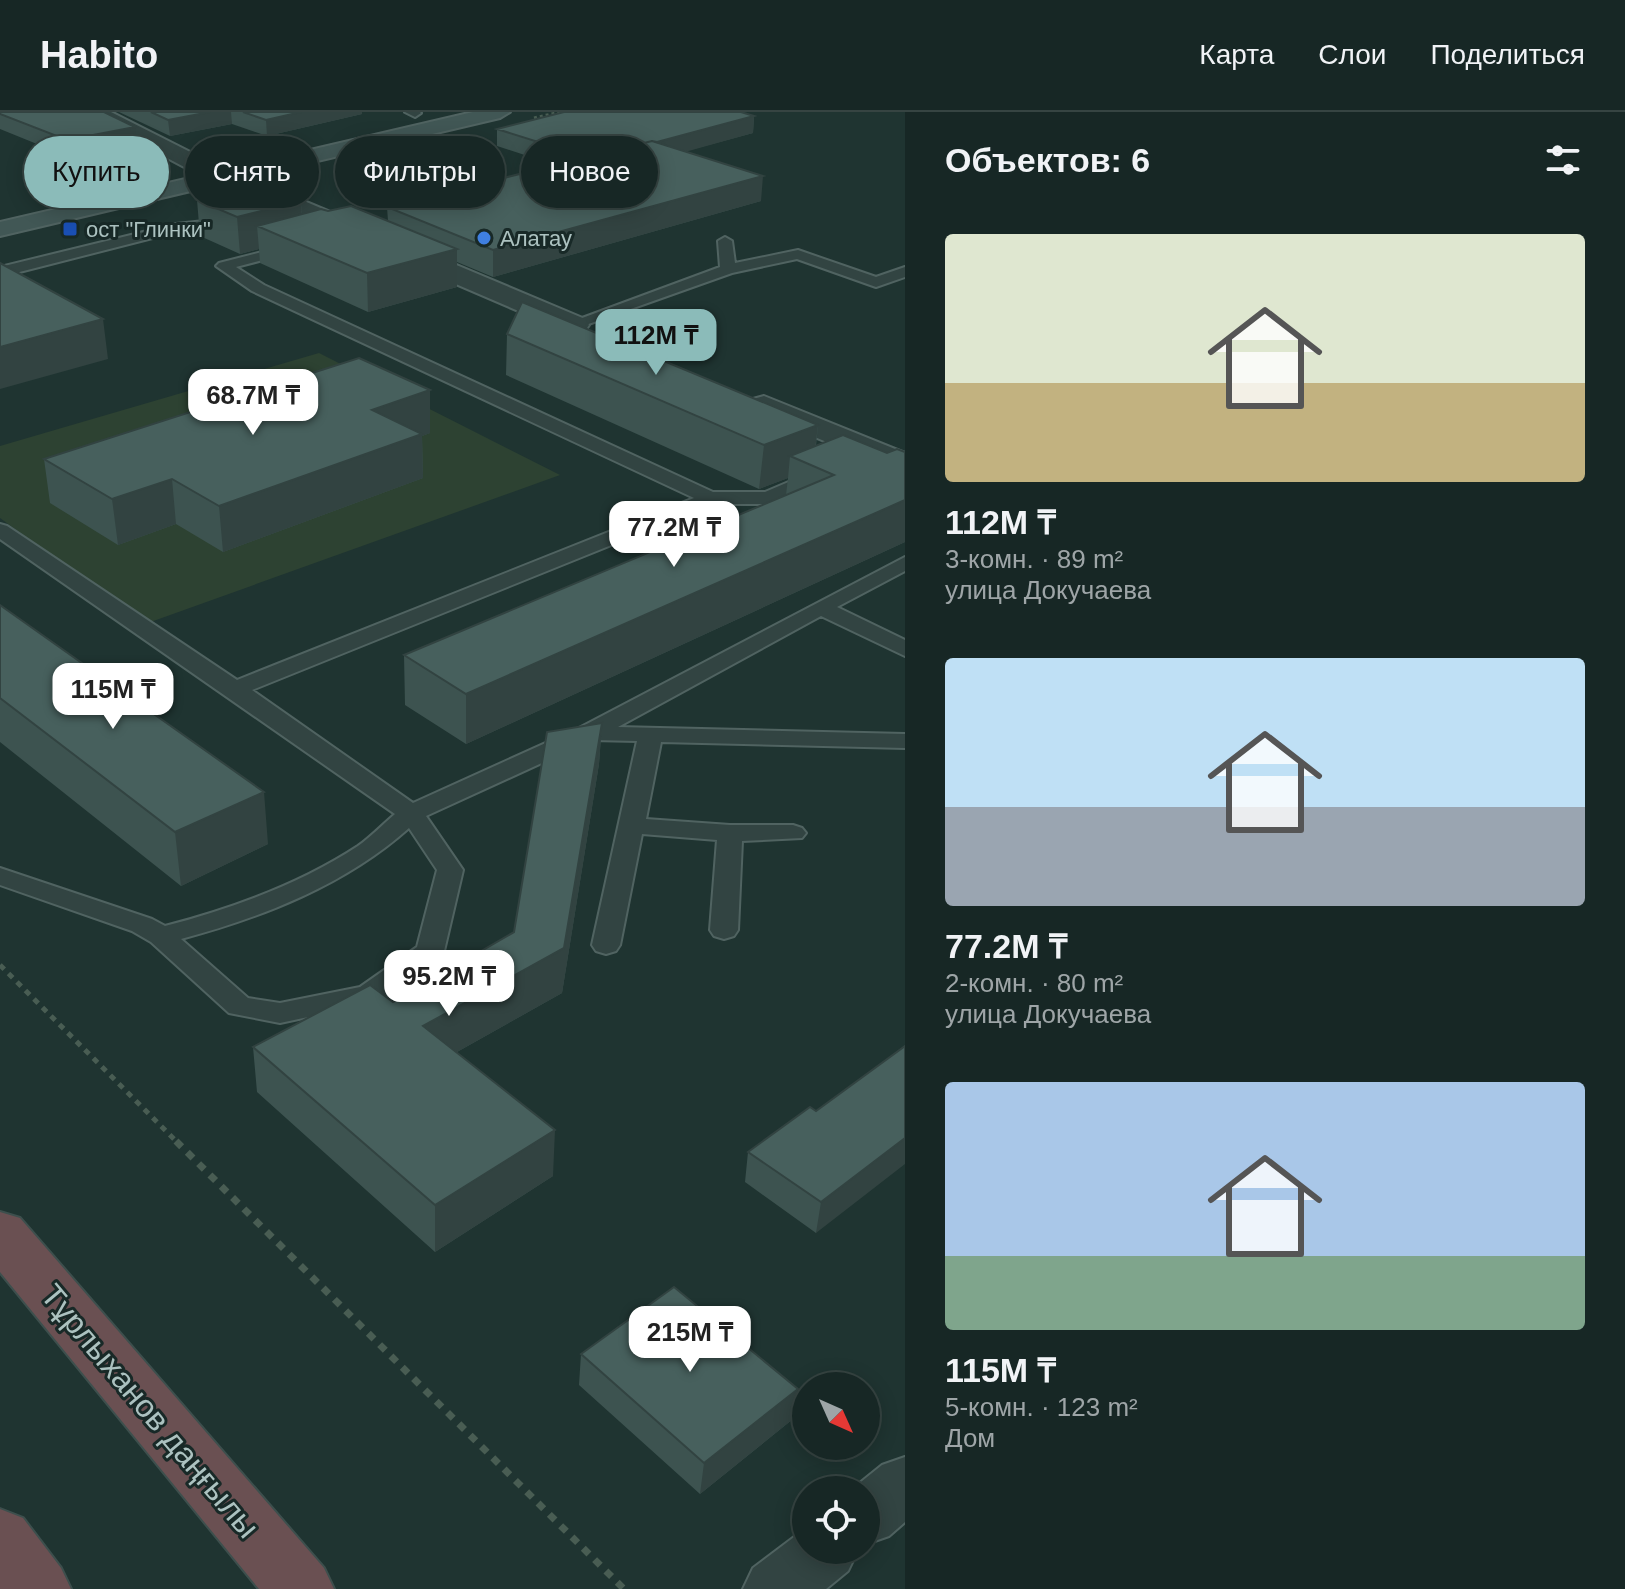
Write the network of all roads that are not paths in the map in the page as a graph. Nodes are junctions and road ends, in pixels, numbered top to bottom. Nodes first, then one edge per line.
1 (95, 112) edge
2 (416, 112) edge
3 (500, 112) edge
4 (314, 136) edge
5 (319, 153) edge
6 (185, 158) edge
7 (185, 167) edge
8 (185, 184) edge
9 (283, 208) edge
10 (84, 209) junction
11 (0, 210) edge
12 (294, 214) junction
13 (251, 220) edge
14 (0, 229) edge
15 (334, 236) junction
16 (725, 241) dead end
17 (728, 269) junction
18 (905, 272) edge
19 (0, 273) edge
20 (25, 288) edge
21 (574, 324) junction
22 (603, 337) edge
23 (746, 398) edge
24 (876, 452) junction
25 (905, 465) edge
26 (710, 498) junction
27 (0, 530) edge
28 (905, 563) edge
29 (821, 607) junction
30 (905, 649) edge
31 (235, 689) junction
32 (588, 733) junction
33 (651, 734) junction
34 (905, 741) edge
35 (411, 813) junction
36 (631, 826) junction
37 (730, 833) junction
38 (793, 833) dead end
39 (0, 876) edge
40 (724, 930) dead end
41 (161, 936) junction
42 (606, 945) dead end
43 (0, 1233) edge
44 (905, 1484) edge
45 (880, 1505) edge
46 (0, 1538) edge
47 (808, 1564) edge
48 (37, 1589) edge
49 (300, 1589) edge
50 (777, 1589) edge

1 - 6 street
2 - 4 main road
3 - 5 main road
7 - 11 main road
8 - 10 main road
9 - 12 street
10 - 12 main road
10 - 14 main road
12 - 15 street
13 - 19 lane
15 - 21 street
15 - 26 lane
16 - 17 lane
17 - 18 lane
17 - 21 lane
19 - 20 lane
21 - 22 street
23 - 24 street
24 - 25 street
24 - 26 lane
26 - 31 lane
27 - 31 lane
28 - 29 lane
29 - 30 lane
29 - 32 lane
31 - 35 lane
32 - 33 lane
32 - 35 lane
33 - 34 lane
33 - 36 lane
35 - 41 lane
35 - 41 lane
36 - 37 lane
36 - 42 lane
37 - 38 lane
37 - 40 lane
39 - 41 lane
43 - 49 highway, Тұрлыханов даңғылы
44 - 45 street
46 - 48 highway
47 - 50 street

